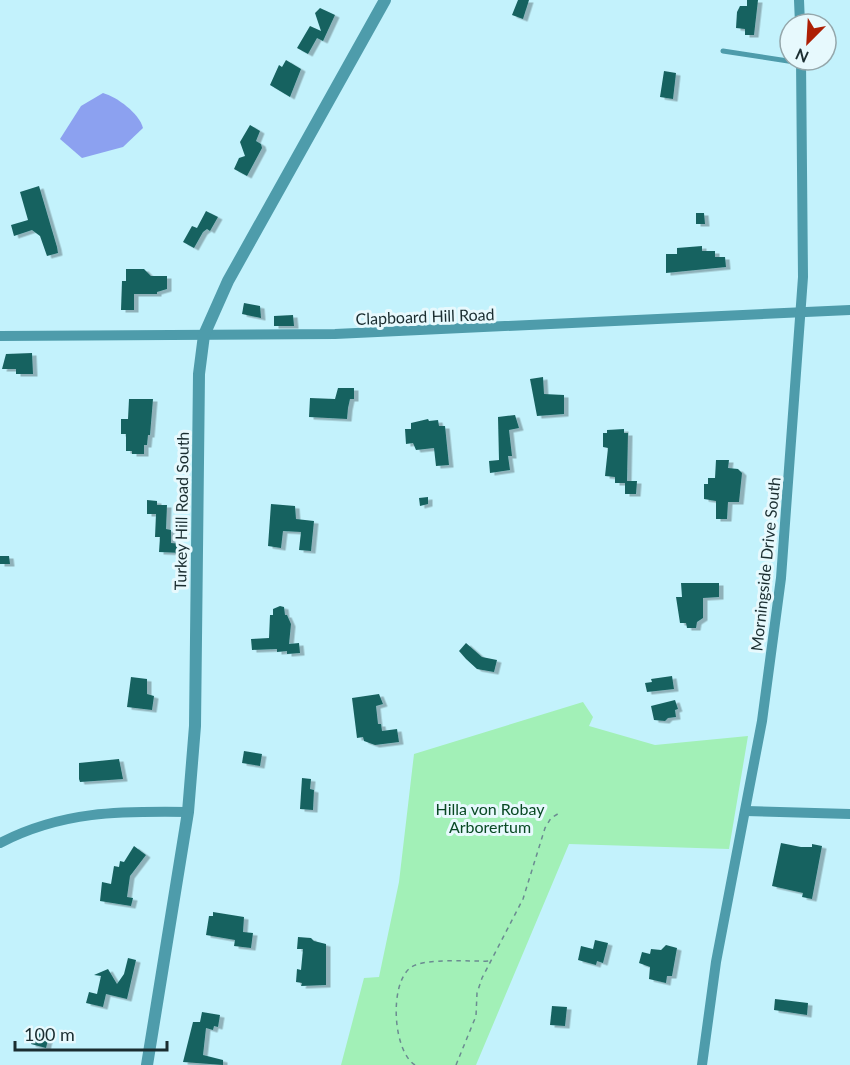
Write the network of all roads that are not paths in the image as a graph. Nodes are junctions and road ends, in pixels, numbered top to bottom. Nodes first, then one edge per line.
1 (385, 0) edge
2 (723, 51) dead end
3 (778, 58) edge
4 (801, 72) edge
5 (850, 310) edge
6 (801, 312) junction
7 (204, 335) junction
8 (0, 336) edge
9 (746, 811) junction
10 (188, 812) junction
11 (850, 814) edge
12 (0, 843) edge
13 (147, 1065) edge
14 (702, 1065) edge

1 - 7 street, Turkey Hill Road South
2 - 3 lane
4 - 6 street, Morningside Drive South
5 - 6 street, Clapboard Hill Road
6 - 7 street, Clapboard Hill Road
6 - 9 street, Morningside Drive South
7 - 8 street, Clapboard Hill Road
7 - 10 street, Turkey Hill Road South
9 - 11 street
9 - 14 street, Morningside Drive South
10 - 12 street
10 - 13 street, Turkey Hill Road South

